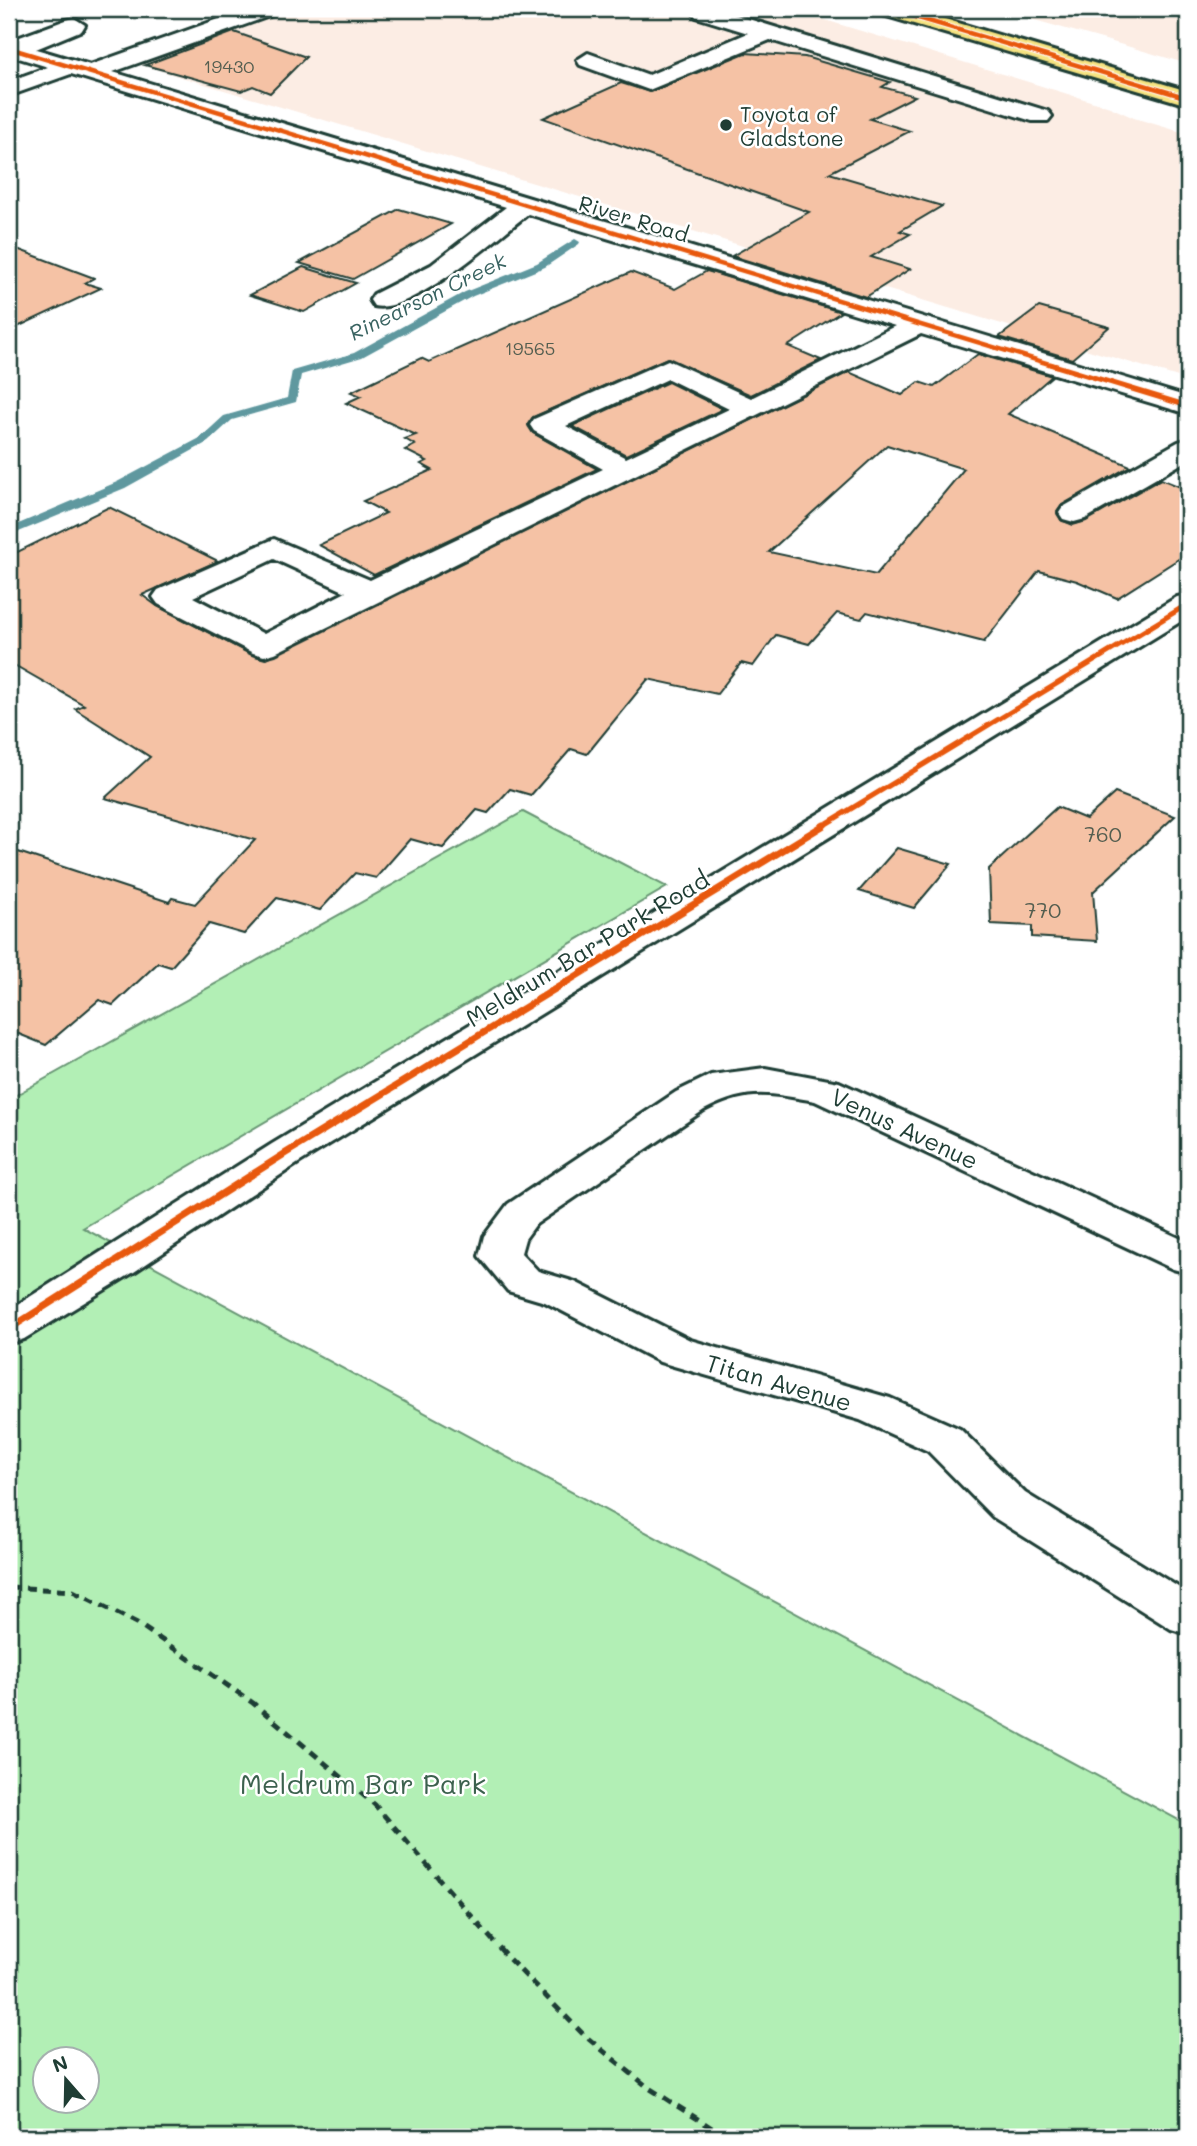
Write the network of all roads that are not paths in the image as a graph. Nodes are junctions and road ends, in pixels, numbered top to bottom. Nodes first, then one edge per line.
1 (267, 9) edge
2 (888, 9) edge
3 (704, 12) dead end
4 (74, 25) dead end
5 (769, 32) junction
6 (11, 49) edge
7 (589, 61) dead end
8 (80, 70) junction
9 (9, 89) edge
10 (1188, 98) edge
11 (1040, 116) dead end
12 (525, 204) junction
13 (383, 300) dead end
14 (919, 324) junction
15 (1188, 406) edge
16 (750, 408) junction
17 (1188, 448) edge
18 (624, 468) junction
19 (1074, 513) dead end
20 (368, 592) junction
21 (1188, 604) edge
22 (620, 1147) joint
23 (1188, 1259) edge
24 (9, 1329) edge
25 (1188, 1616) edge

1 - 8 street
2 - 10 main road
3 - 5 street
4 - 6 street
5 - 7 street
5 - 11 street
6 - 8 street, River Road
8 - 9 street
8 - 12 street, River Road
12 - 13 street
12 - 14 street, River Road
14 - 15 street, River Road
14 - 16 street
16 - 18 street
16 - 18 street
17 - 19 street
18 - 20 street
20 - 20 street
21 - 24 street, Meldrum Bar Park Road
22 - 23 street, Venus Avenue
22 - 25 street, Titan Avenue

